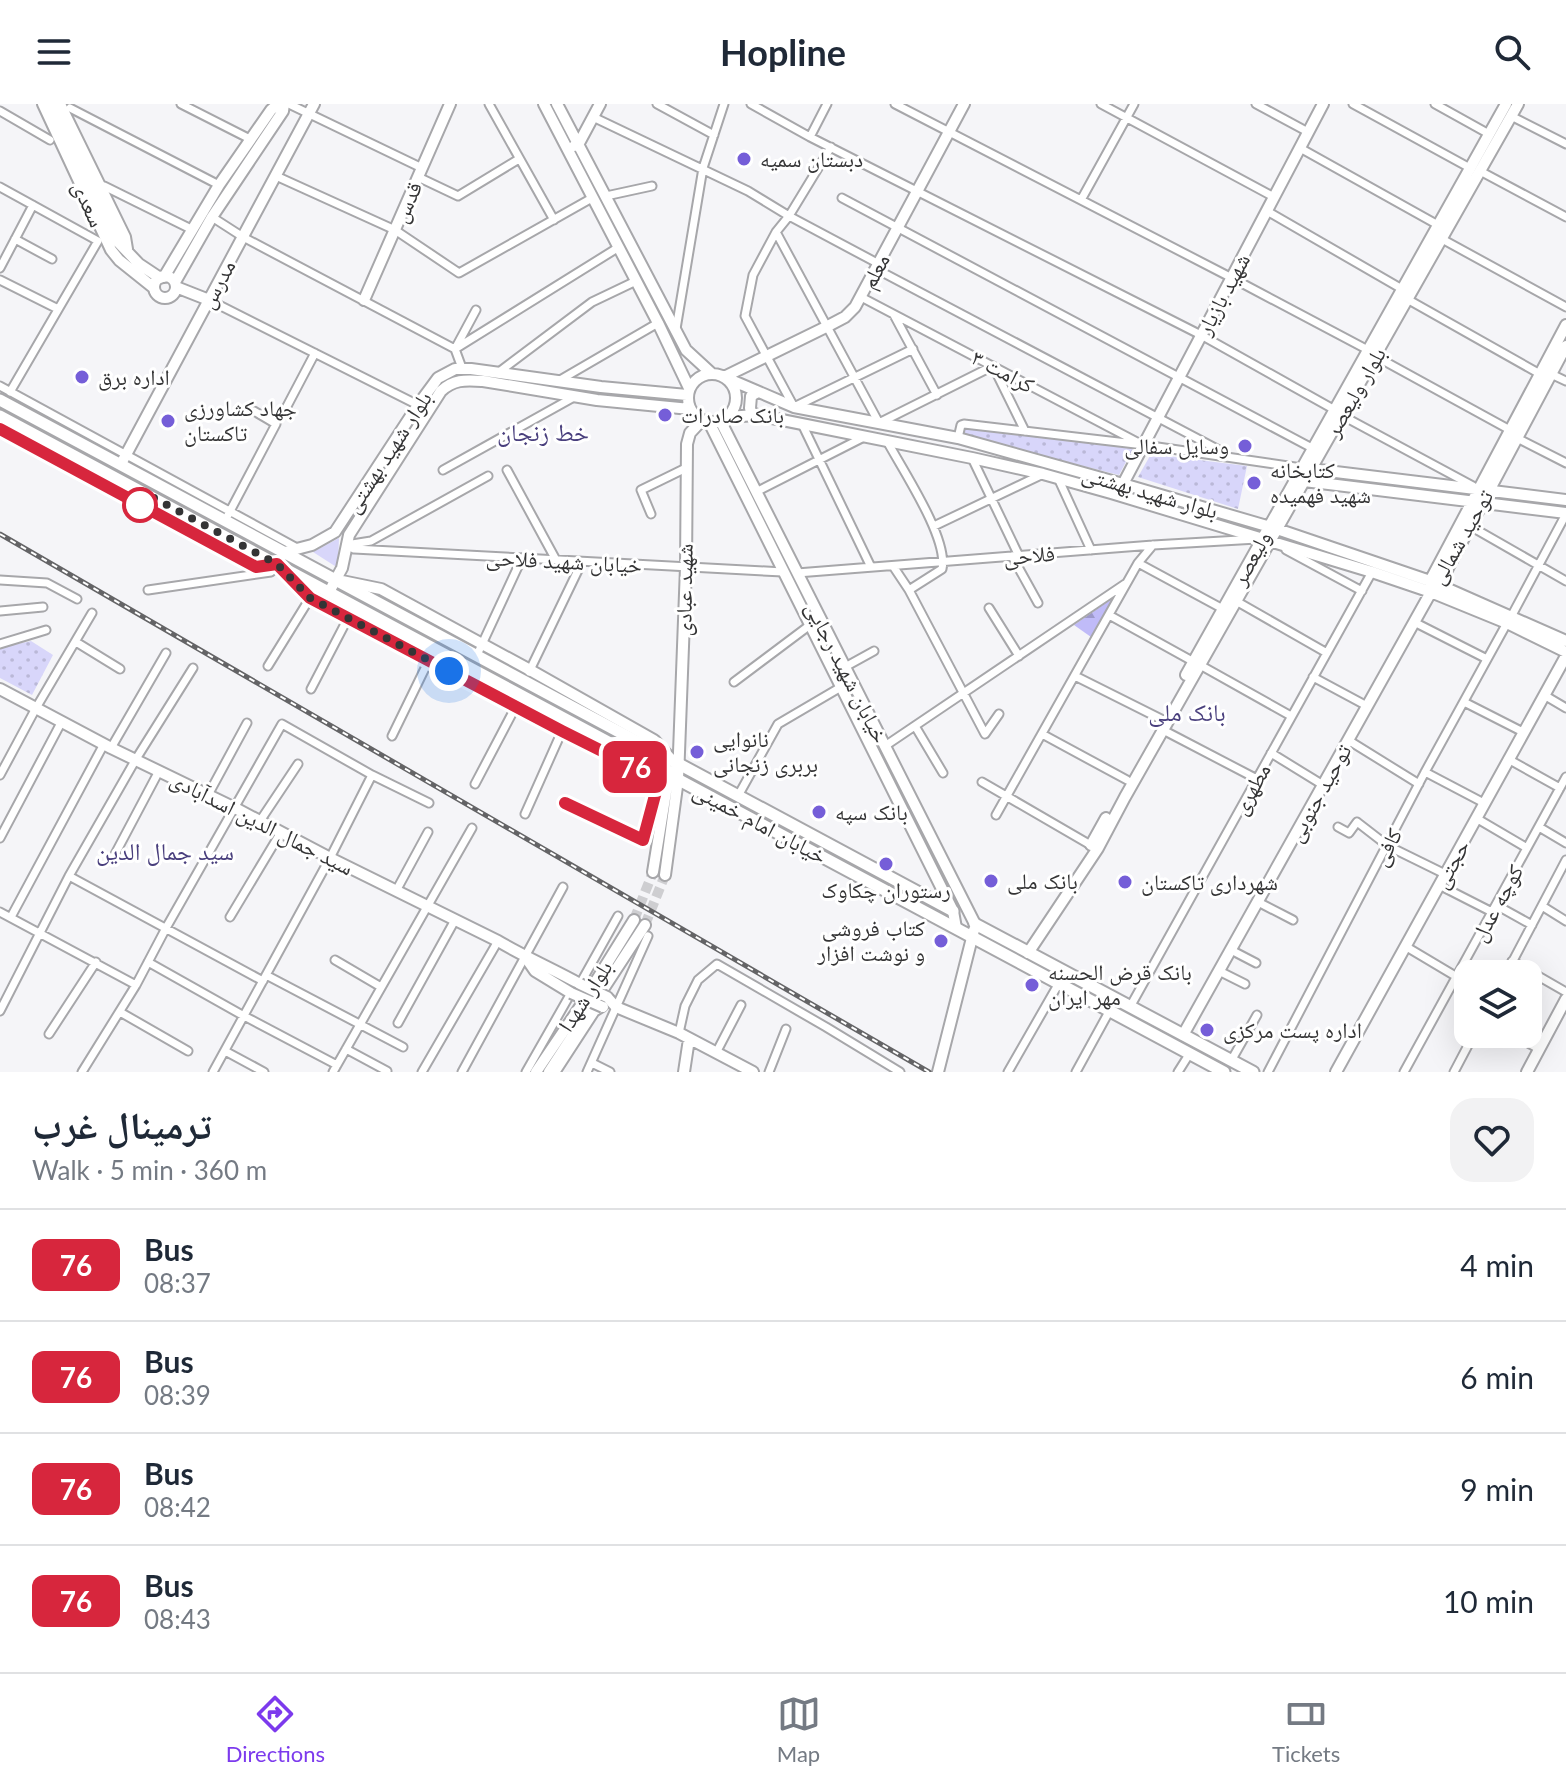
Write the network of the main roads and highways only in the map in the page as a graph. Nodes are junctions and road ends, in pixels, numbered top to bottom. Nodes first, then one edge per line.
1 (0, 400) edge
2 (0, 416) edge
3 (123, 459) junction
4 (114, 477) junction
5 (820, 840) junction
6 (813, 851) junction
7 (851, 857) junction
8 (845, 869) junction
9 (953, 911) road end
10 (974, 930) junction
11 (1224, 1072) edge
12 (1253, 1072) edge

1 - 3 main road, خیابان امام خمینی
2 - 4 main road, خیابان امام خمینی
3 - 4 main road
3 - 5 main road, خیابان امام خمینی
4 - 6 main road, خیابان امام خمینی
5 - 6 main road
5 - 7 main road, خیابان امام خمینی
6 - 8 main road, خیابان امام خمینی
7 - 8 main road
7 - 9 main road, خیابان امام خمینی
8 - 10 main road, خیابان امام خمینی
10 - 11 main road, خیابان امام خمینی
10 - 12 main road, خیابان امام خمینی

